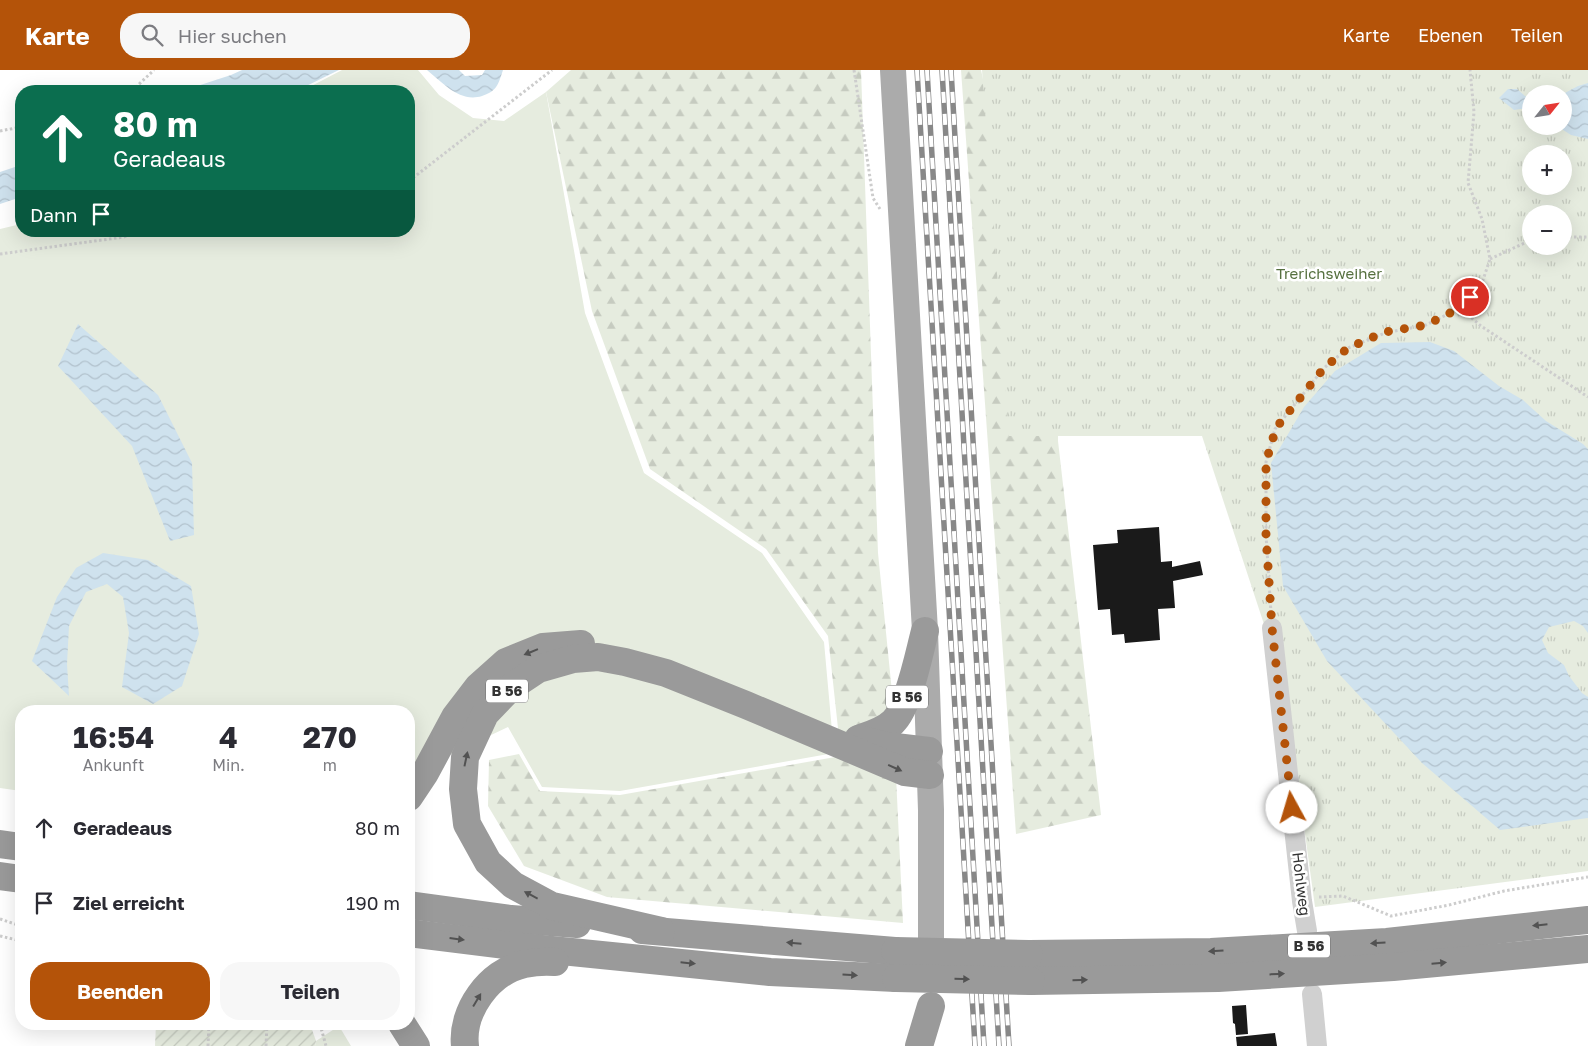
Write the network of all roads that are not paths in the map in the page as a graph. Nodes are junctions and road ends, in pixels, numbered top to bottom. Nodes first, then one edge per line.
1 (893, 70) edge
2 (1272, 628) road end
3 (925, 631) junction
4 (858, 739) junction
5 (929, 763) junction
6 (415, 788) edge
7 (0, 844) edge
8 (15, 846) edge
9 (0, 876) edge
10 (15, 878) edge
11 (415, 906) edge
12 (1588, 920) edge
13 (661, 931) junction
14 (1307, 931) dead end
15 (415, 934) edge
16 (1588, 949) edge
17 (640, 958) junction
18 (896, 964) junction
19 (1312, 994) dead end
20 (931, 1006) junction
21 (406, 1030) edge
22 (416, 1046) edge
23 (465, 1046) edge
24 (919, 1046) edge
25 (930, 1046) edge
26 (1317, 1046) edge

1 - 3 main road
2 - 14 street, Hohlweg
3 - 4 highway, B 56
3 - 5 main road
4 - 5 highway
4 -> 6 highway
13 -> 5 highway, B 56
5 - 20 main road
7 - 8 highway
9 - 10 highway
11 - 13 highway, B 56
12 -> 18 highway, B 56, bridge
18 -> 13 highway, B 56
15 -> 17 highway, B 56
18 -> 16 highway, B 56, bridge
17 -> 18 highway, B 56
23 -> 17 highway
19 - 26 street
20 - 24 highway
20 - 25 main road
21 - 22 highway

